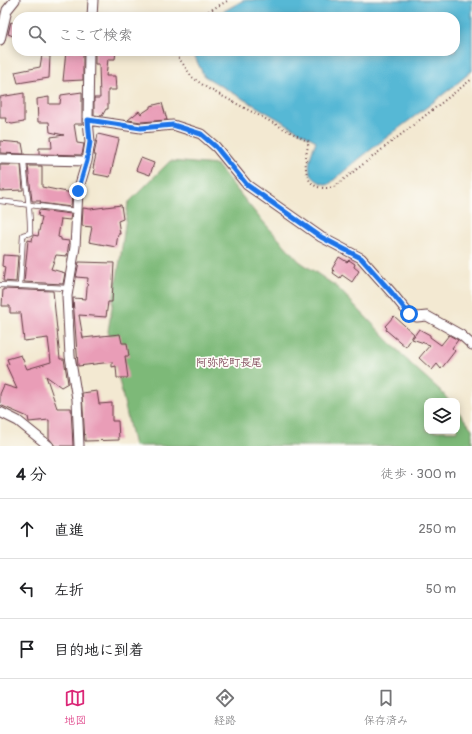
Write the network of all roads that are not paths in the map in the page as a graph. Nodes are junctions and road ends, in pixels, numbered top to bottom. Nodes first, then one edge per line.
1 (15, 0) edge
2 (93, 0) edge
3 (92, 12) edge
4 (0, 40) edge
5 (89, 56) edge
6 (88, 120) junction
7 (0, 159) edge
8 (24, 160) junction
9 (87, 161) junction
10 (0, 201) edge
11 (30, 205) junction
12 (76, 211) junction
13 (0, 285) edge
14 (20, 286) junction
15 (68, 288) junction
16 (472, 345) edge
17 (0, 412) edge
18 (49, 446) edge
19 (79, 446) edge

1 - 4 street
2 - 3 street
5 - 6 street
6 - 9 street
6 - 16 street
7 - 8 street
8 - 9 street
8 - 11 lane
9 - 12 street
10 - 11 lane
11 - 12 lane
11 - 14 lane
12 - 15 street
13 - 14 lane
14 - 15 lane
15 - 19 street
17 - 18 street

